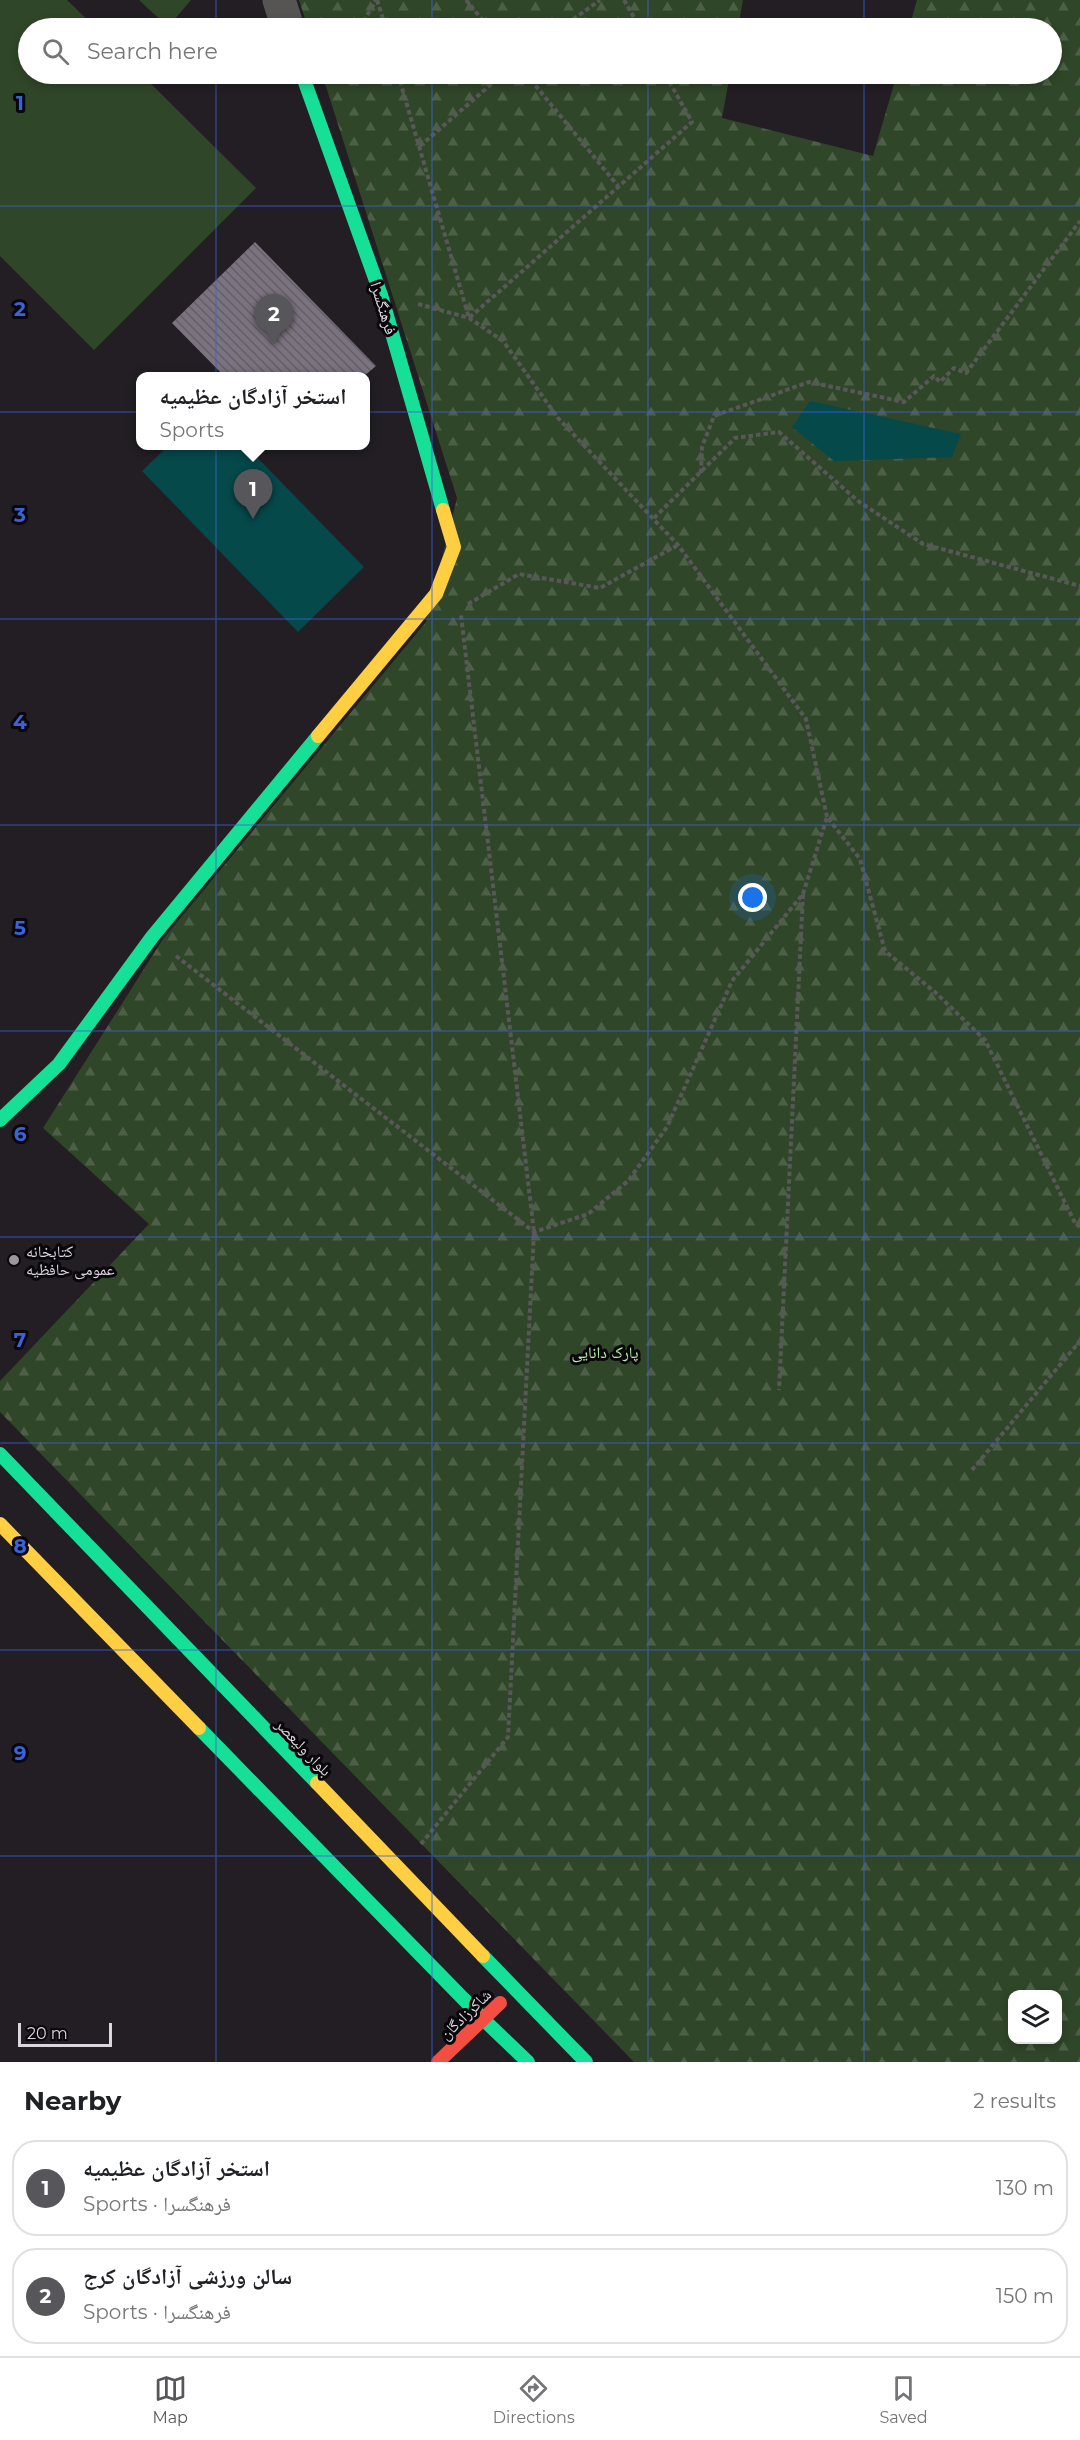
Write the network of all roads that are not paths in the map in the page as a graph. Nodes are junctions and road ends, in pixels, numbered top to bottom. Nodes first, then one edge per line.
1 (279, 0) edge
2 (285, 18) edge
3 (306, 84) edge
4 (0, 1120) edge
5 (0, 1454) edge
6 (0, 1524) edge
7 (490, 1965) junction
8 (494, 1983) dead end
9 (514, 1989) junction
10 (462, 1997) junction
11 (481, 1998) dead end
12 (536, 2011) junction
13 (518, 2012) dead end
14 (484, 2020) junction
15 (507, 2026) dead end
16 (510, 2044) junction
17 (438, 2062) edge
18 (528, 2062) edge
19 (586, 2062) edge

1 - 2 street
3 - 4 street, فرهنگسرا
5 - 7 street, بلوار ولیعصر
6 - 10 street
7 - 8 street
7 - 9 street, بلوار ولیعصر
9 - 12 street, بلوار ولیعصر
9 - 14 street, شاکرزادگان
10 - 11 street
10 - 14 street
12 - 13 street
12 - 19 street, بلوار ولیعصر
14 - 16 street
14 - 17 street, شاکرزادگان
15 - 16 street
16 - 18 street

